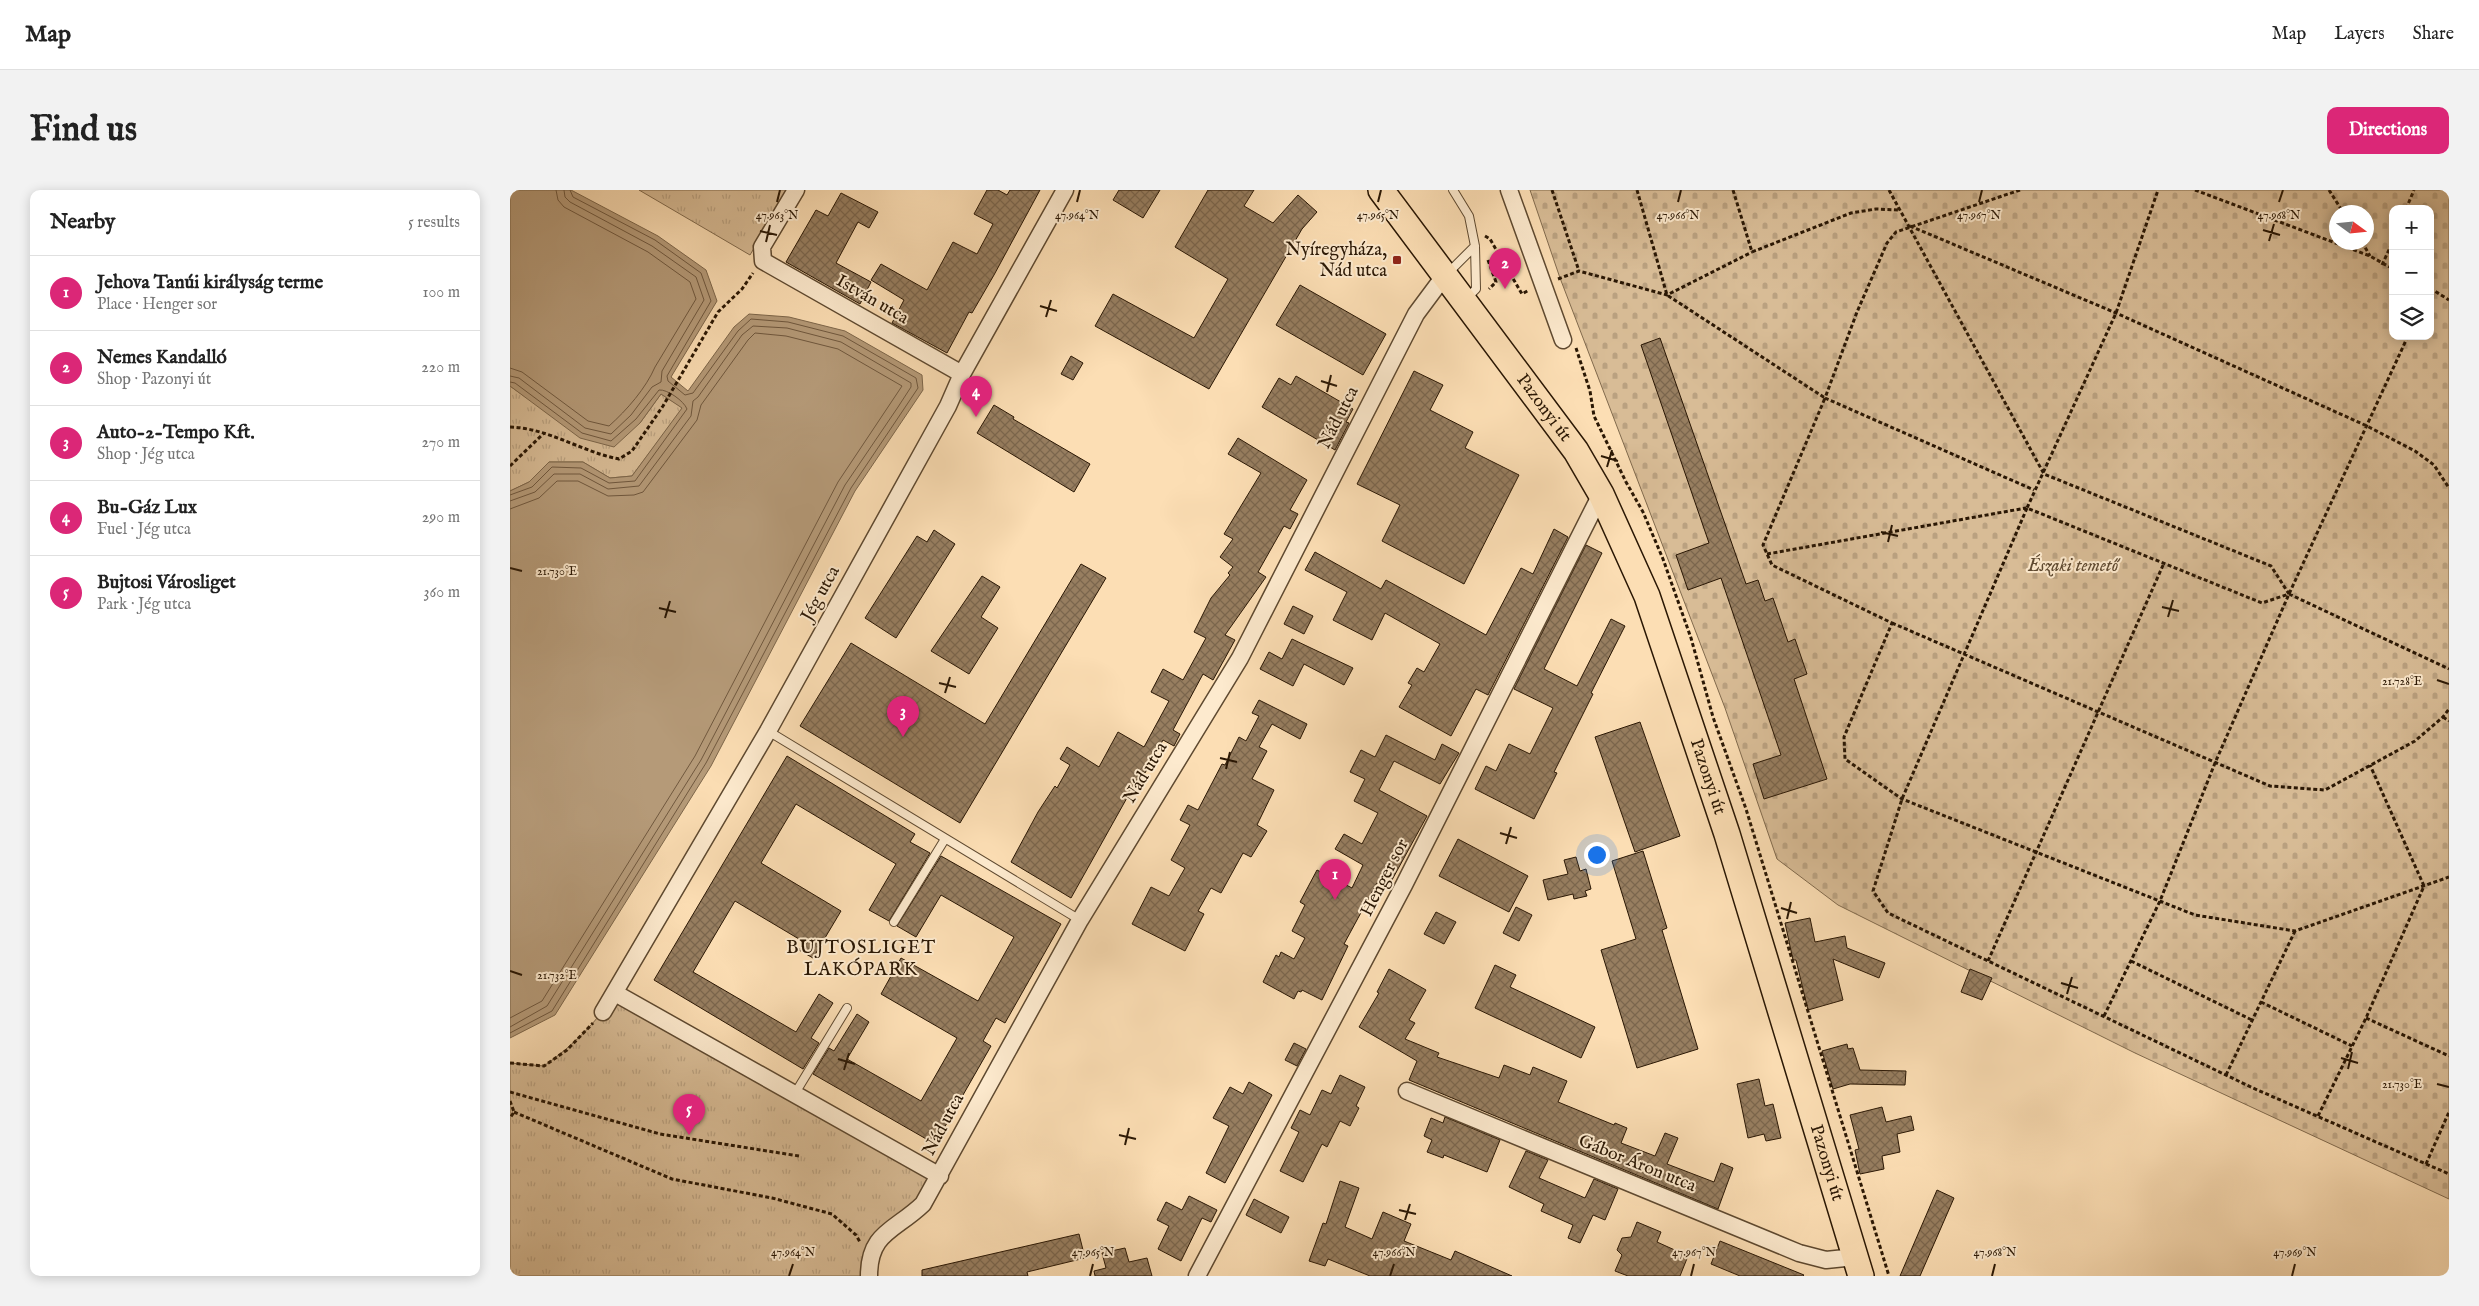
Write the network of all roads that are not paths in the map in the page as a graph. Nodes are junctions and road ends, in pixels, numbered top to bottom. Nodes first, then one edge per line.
1 (796, 190) edge
2 (1065, 190) edge
3 (1381, 190) edge
4 (1454, 190) edge
5 (1509, 190) edge
6 (1475, 246) junction
7 (1445, 275) junction
8 (1469, 308) junction
9 (1568, 340) road end
10 (962, 374) junction
11 (1602, 494) junction
12 (768, 731) junction
13 (945, 839) junction
14 (1080, 920) junction
15 (894, 922) dead end
16 (615, 993) junction
17 (847, 1008) dead end
18 (603, 1012) road end
19 (1407, 1091) dead end
20 (794, 1095) junction
21 (940, 1176) junction
22 (1858, 1266) edge
23 (869, 1276) edge
24 (1197, 1276) edge

1 - 10 street, István utca
2 - 10 street, Jég utca
3 - 7 main road
4 - 6 lane
5 - 9 street
6 - 7 lane
6 - 8 lane
7 - 8 main road, Pazonyi út
7 - 14 street, Nád utca
8 - 11 main road, Pazonyi út
10 - 12 street, Jég utca
11 - 22 main road, Pazonyi út
11 - 24 street, Henger sor
12 - 13 lane
12 - 16 street, Jég utca
13 - 14 lane
13 - 15 lane
14 - 21 street, Nád utca
16 - 18 street, Jég utca
16 - 20 street
17 - 20 lane
19 - 22 street, Gábor Áron utca
20 - 21 street
21 - 23 street, Nád utca

